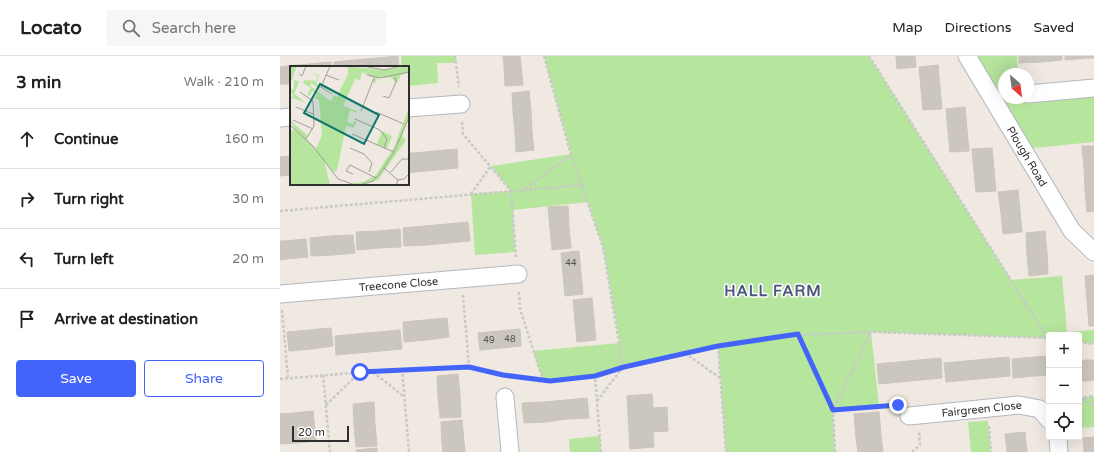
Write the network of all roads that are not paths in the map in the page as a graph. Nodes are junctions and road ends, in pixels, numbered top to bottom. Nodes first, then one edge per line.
1 (967, 56) edge
2 (1094, 88) edge
3 (1034, 93) edge
4 (998, 97) edge
5 (461, 104) road end
6 (1002, 104) edge
7 (409, 108) edge
8 (290, 117) edge
9 (280, 118) edge
10 (1094, 252) edge
11 (518, 274) road end
12 (280, 294) edge
13 (505, 397) dead end
14 (909, 416) road end
15 (1046, 416) edge
16 (1058, 440) edge
17 (510, 452) edge
18 (1059, 452) edge

1 - 4 street, Plough Road
2 - 3 street
5 - 7 street
6 - 10 street, Plough Road
8 - 9 street
11 - 12 street, Treecone Close
13 - 17 street
14 - 15 street, Fairgreen Close
16 - 18 street

